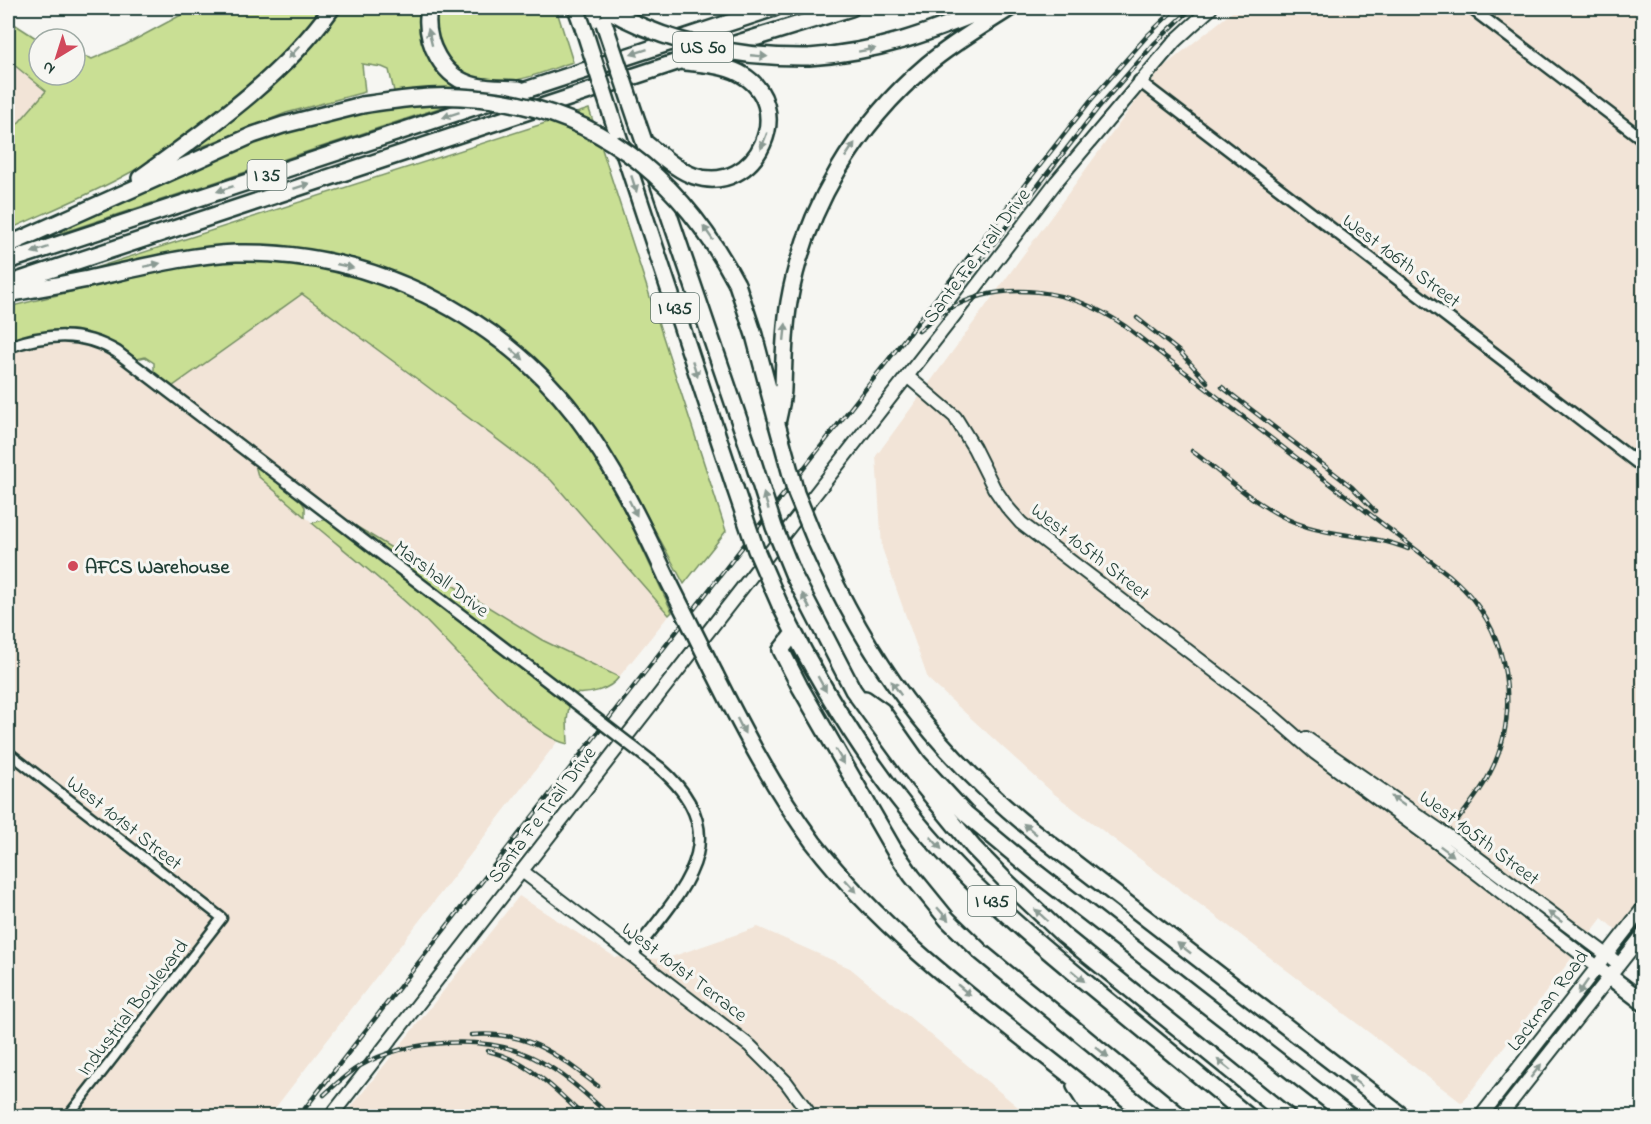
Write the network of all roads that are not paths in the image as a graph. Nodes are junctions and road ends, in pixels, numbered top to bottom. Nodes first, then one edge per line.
1 (333, 8) edge
2 (429, 8) edge
3 (576, 8) edge
4 (599, 8) edge
5 (774, 8) edge
6 (851, 8) edge
7 (990, 8) edge
8 (1010, 8) edge
9 (1211, 8) edge
10 (1471, 8) edge
11 (604, 15) edge
12 (680, 61) junction
13 (1139, 81) junction
14 (526, 90) junction
15 (1644, 140) edge
16 (644, 142) junction
17 (111, 199) junction
18 (8, 245) edge
19 (8, 261) edge
20 (8, 284) edge
21 (8, 294) edge
22 (8, 347) edge
23 (907, 376) junction
24 (777, 424) junction
25 (1644, 468) edge
26 (782, 535) joint
27 (794, 633) junction
28 (853, 690) junction
29 (1284, 726) junction
30 (8, 753) edge
31 (522, 871) junction
32 (1644, 907) edge
33 (222, 918) joint
34 (1644, 933) edge
35 (1606, 954) junction
36 (632, 956) junction
37 (1597, 966) junction
38 (1614, 970) junction
39 (1644, 1003) edge
40 (1060, 1069) junction
41 (68, 1116) edge
42 (330, 1116) edge
43 (810, 1116) edge
44 (1094, 1116) edge
45 (1120, 1116) edge
46 (1180, 1116) edge
47 (1248, 1116) edge
48 (1287, 1116) edge
49 (1349, 1116) edge
50 (1402, 1116) edge
51 (1481, 1116) edge
52 (1500, 1116) edge

1 -> 17 highway
14 -> 2 highway
3 -> 27 highway, I 435, bridge
4 - 11 highway, I 435
5 -> 14 highway, I 35
6 - 12 highway, I 35
11 -> 7 highway, US 50, bridge
24 -> 8 highway
9 - 13 main road, Sante Fe Trail Drive
10 - 15 street
11 - 16 highway, I 435, bridge
12 -> 16 highway
20 -> 12 highway, I 35
13 - 23 main road, Sante Fe Trail Drive
13 - 25 street, West 106th Street
14 -> 19 highway, I 35
28 -> 16 highway, I 435, bridge
17 - 18 highway
24 -> 17 highway, bridge
21 -> 40 highway, bridge
22 - 36 street, Marshall Drive, bridge
23 - 26 main road, Sante Fe Trail Drive
23 - 29 main road, West 105th Street
50 -> 24 highway, bridge
26 - 31 main road, Santa Fe Trail Drive
27 -> 46 highway
27 -> 47 highway, I 435
48 -> 28 highway, I 435
28 - 49 highway
35 -> 29 main road, West 105th Street
29 -> 37 main road, West 105th Street
30 - 33 street, West 101st Street
31 - 36 main road, West 101st Terrace
31 - 42 main road, Santa Fe Trail Drive
32 - 35 main road, Lackman Road
33 - 41 street, Industrial Boulevard
34 - 38 main road, Lackman Road
35 - 37 main road, Lackman Road
35 - 38 main road, West 105th Street
36 - 43 main road, West 101st Terrace
37 - 38 main road, West 105th Street
37 -> 51 main road, Lackman Road
38 - 39 highway
52 -> 38 main road, Lackman Road
40 - 44 highway
40 - 45 highway

